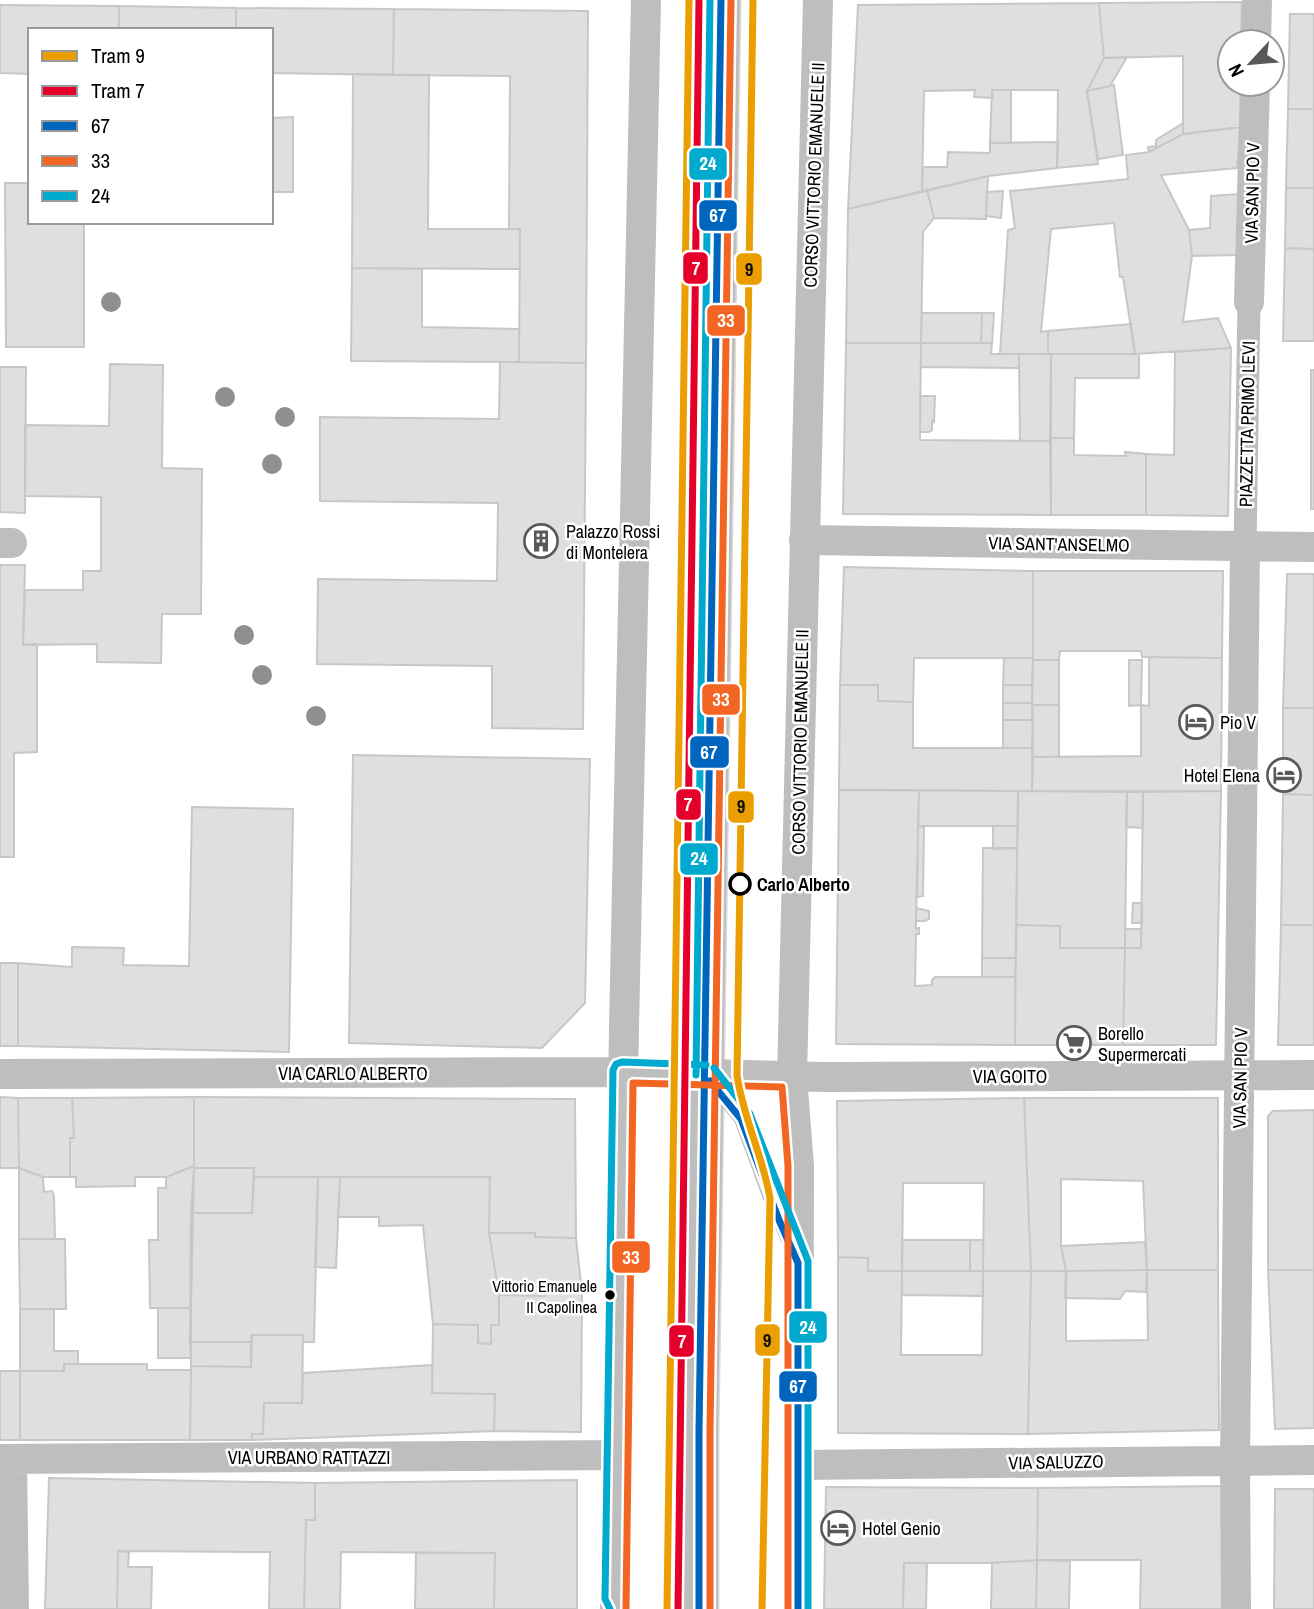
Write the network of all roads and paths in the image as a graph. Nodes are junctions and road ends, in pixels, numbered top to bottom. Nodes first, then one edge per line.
1 (646, 0) edge
2 (721, 0) edge
3 (818, 0) edge
4 (1257, 0) edge
5 (1256, 28) edge
6 (1255, 98) edge
7 (1250, 302) joint
8 (804, 540) junction
9 (1245, 547) junction
10 (1314, 547) edge
11 (623, 1072) junction
12 (0, 1074) edge
13 (1241, 1074) junction
14 (706, 1075) junction
15 (1314, 1075) edge
16 (792, 1077) junction
17 (798, 1263) junction
18 (618, 1455) junction
19 (6, 1459) edge
20 (1235, 1460) junction
21 (1314, 1460) edge
22 (799, 1465) junction
23 (619, 1606) edge
24 (13, 1609) edge
25 (699, 1609) edge
26 (798, 1609) edge
27 (1236, 1609) edge

1 - 11 street
2 - 14 main road
3 - 8 street, CORSO VITTORIO EMANUELE II
4 - 5 street
6 - 7 street, VIA SAN PIO V
7 - 9 street, PIAZZETTA PRIMO LEVI
8 - 9 street, VIA SANT'ANSELMO
8 - 16 street, CORSO VITTORIO EMANUELE II
9 - 10 street, VIA SANT'ANSELMO
9 - 13 street, VIA SAN PIO V
11 - 12 street, VIA CARLO ALBERTO
11 - 14 street, VIA CARLO ALBERTO
11 - 18 street
13 - 15 street, VIA GOITO
13 - 16 street, VIA GOITO
13 - 20 street, VIA SAN PIO V
14 - 16 street, VIA GOITO
14 - 17 lane
14 - 25 main road
16 - 17 street, CORSO VITTORIO EMANUELE II
17 - 22 street, CORSO VITTORIO EMANUELE II
18 - 19 street, VIA URBANO RATTAZZI
18 - 23 street
19 - 24 street
20 - 21 street, VIA SALUZZO
20 - 22 street, VIA SALUZZO
20 - 27 street, VIA SAN PIO V
22 - 26 street, CORSO VITTORIO EMANUELE II

